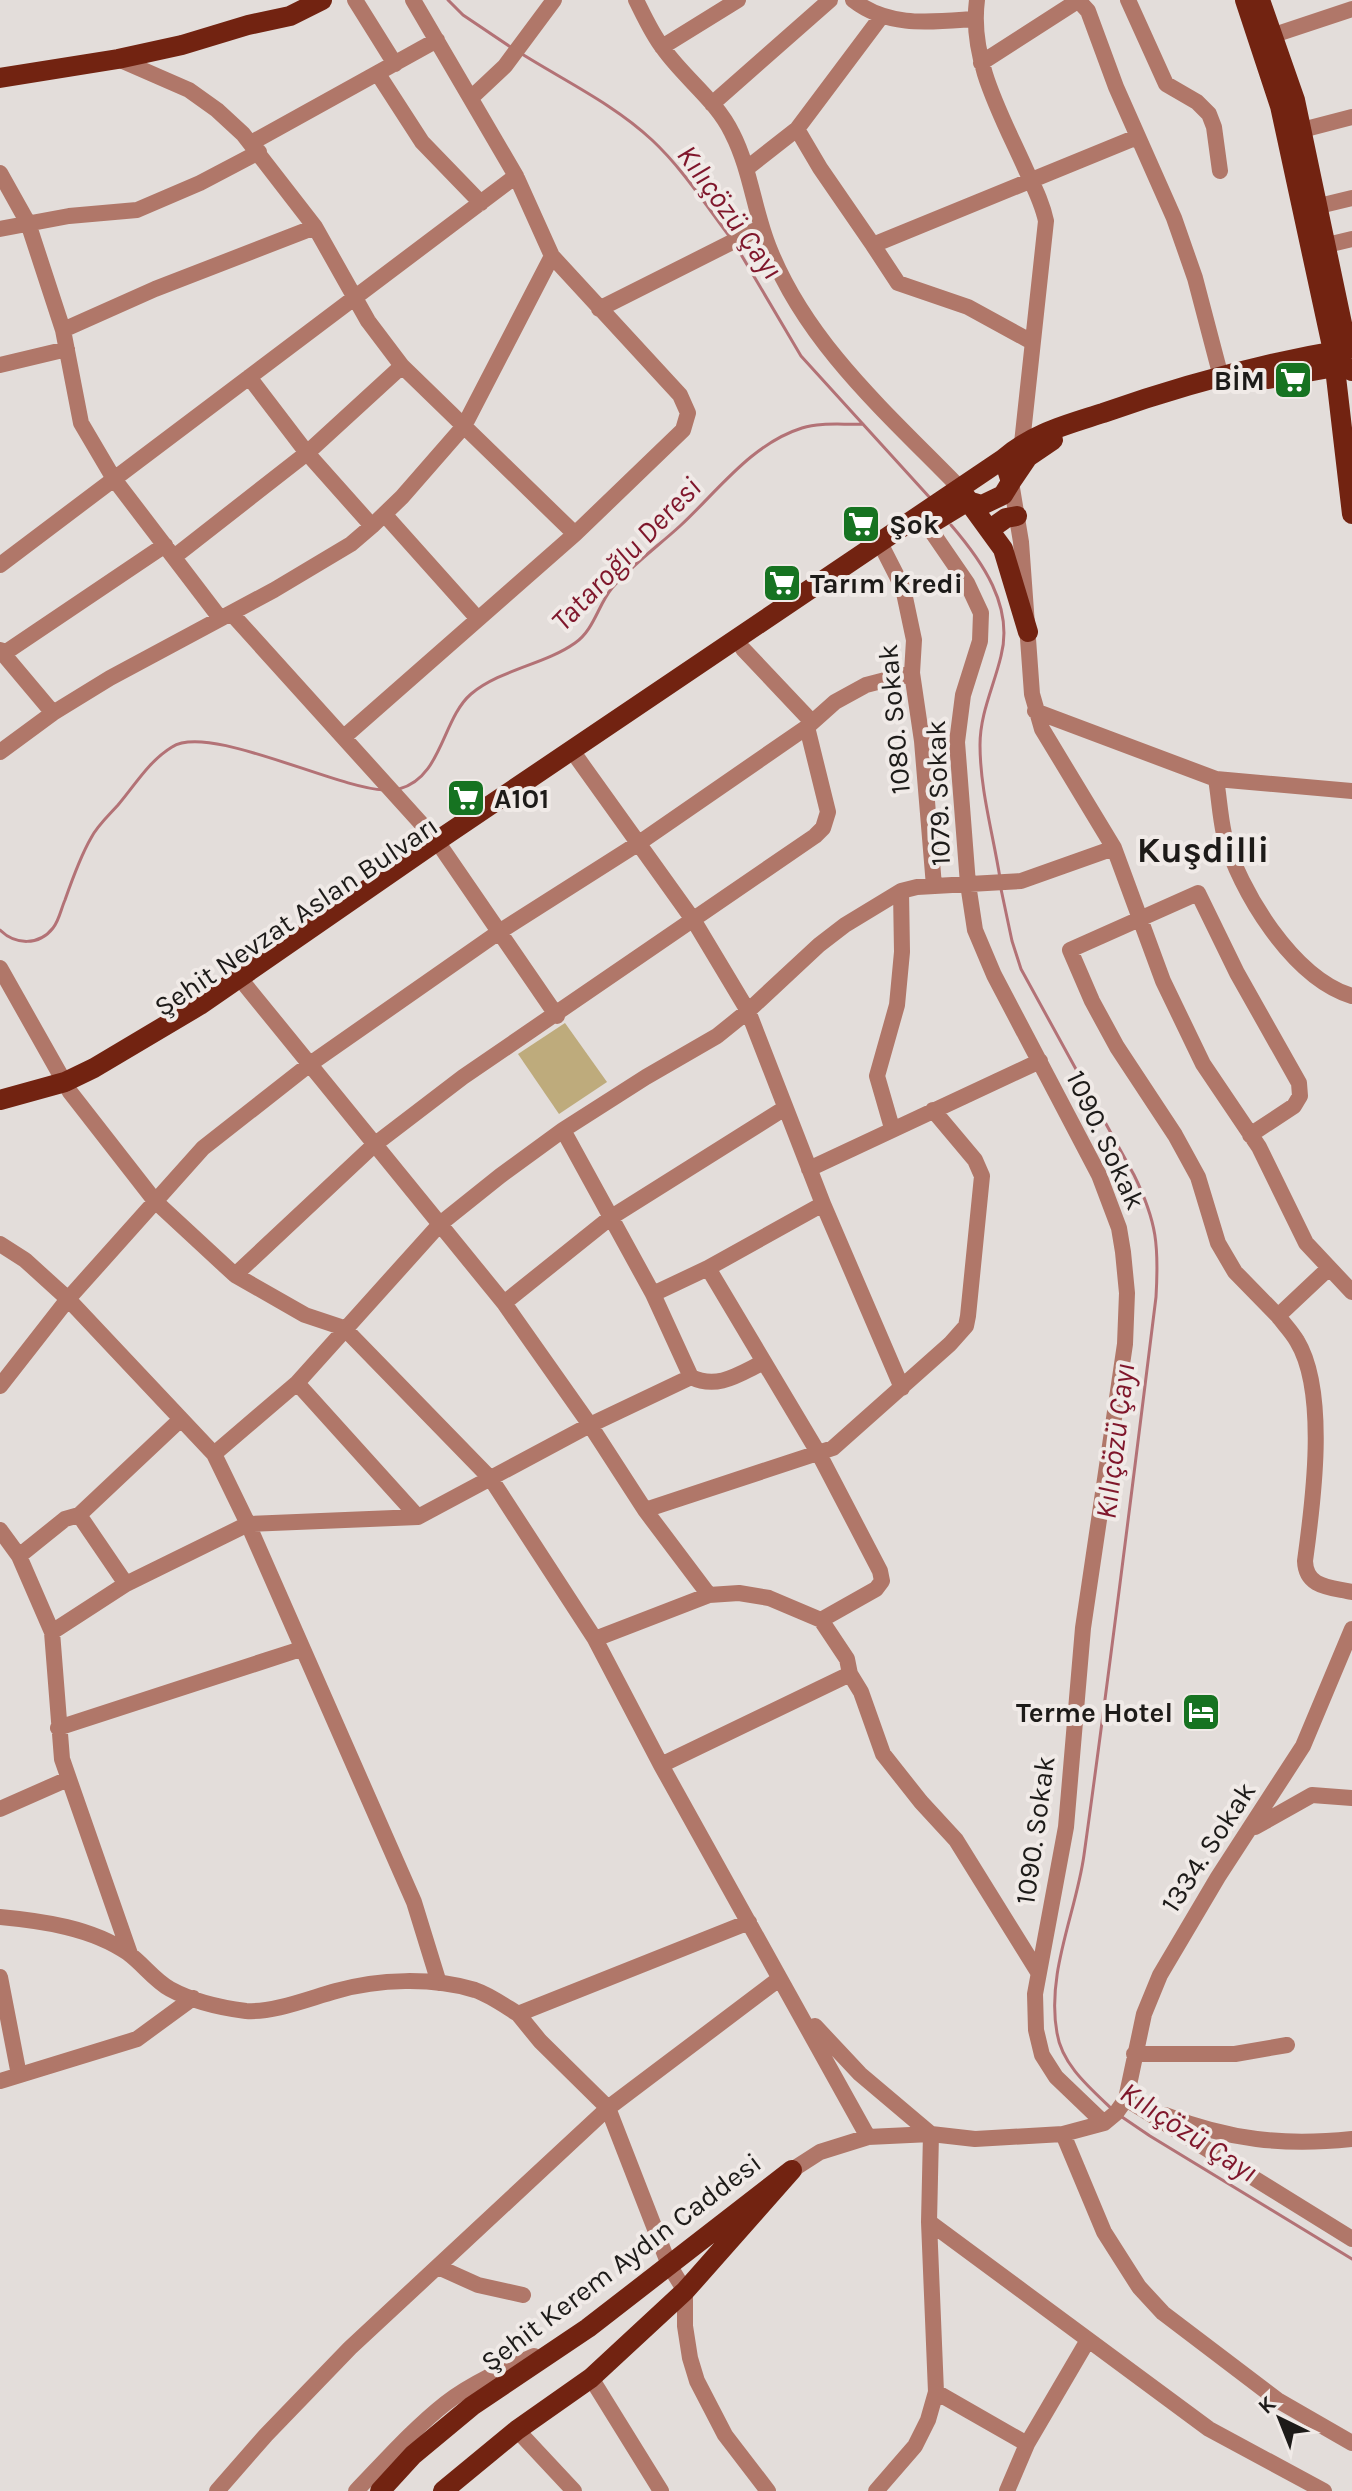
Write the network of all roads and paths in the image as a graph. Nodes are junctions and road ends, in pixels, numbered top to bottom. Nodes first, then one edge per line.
1 (296, 0) edge
2 (322, 0) edge
3 (355, 0) edge
4 (413, 0) edge
5 (554, 0) edge
6 (636, 0) edge
7 (738, 0) edge
8 (830, 0) edge
9 (853, 0) edge
10 (977, 0) edge
11 (1078, 0) edge
12 (1128, 0) edge
13 (1245, 0) edge
14 (1260, 0) edge
15 (1352, 9) edge
16 (881, 17) junction
17 (974, 19) junction
18 (248, 25) junction
19 (1274, 35) junction
20 (437, 40) junction
21 (662, 47) junction
22 (118, 59) junction
23 (981, 63) junction
24 (395, 64) junction
25 (378, 74) junction
26 (0, 78) edge
27 (471, 98) junction
28 (712, 104) junction
29 (1352, 117) edge
30 (797, 129) junction
31 (1302, 130) junction
32 (1137, 137) junction
33 (255, 147) junction
34 (746, 169) junction
35 (1220, 171) dead end
36 (0, 173) edge
37 (516, 176) junction
38 (1031, 181) junction
39 (1352, 198) edge
40 (481, 203) junction
41 (1319, 206) junction
42 (28, 223) junction
43 (315, 227) junction
44 (762, 227) junction
45 (0, 229) edge
46 (1352, 239) edge
47 (873, 245) junction
48 (1327, 245) junction
49 (552, 256) junction
50 (356, 297) junction
51 (599, 309) junction
52 (63, 330) junction
53 (1032, 342) junction
54 (67, 349) junction
55 (1346, 359) edge
56 (0, 365) edge
57 (402, 366) junction
58 (249, 377) junction
59 (1221, 377) junction
60 (464, 426) junction
61 (1022, 443) junction
62 (307, 453) junction
63 (1003, 459) junction
64 (114, 479) junction
65 (1011, 482) junction
66 (959, 497) junction
67 (1352, 514) edge
68 (1017, 516) junction
69 (379, 520) junction
70 (924, 520) junction
71 (989, 530) junction
72 (575, 534) junction
73 (1012, 545) junction
74 (883, 548) junction
75 (170, 551) junction
76 (0, 565) edge
77 (226, 616) junction
78 (478, 619) junction
79 (1028, 632) joint
80 (743, 649) junction
81 (2, 652) edge
82 (912, 673) junction
83 (1035, 711) junction
84 (53, 713) junction
85 (810, 724) junction
86 (344, 737) junction
87 (0, 752) edge
88 (578, 759) junction
89 (1216, 779) junction
90 (1352, 791) edge
91 (639, 843) junction
92 (440, 846) junction
93 (1114, 848) junction
94 (968, 884) junction
95 (934, 886) junction
96 (901, 891) junction
97 (1140, 917) junction
98 (694, 921) junction
99 (499, 932) junction
100 (0, 968) edge
101 (246, 986) junction
102 (1352, 996) edge
103 (748, 1011) junction
104 (557, 1016) junction
105 (1040, 1061) junction
106 (310, 1064) junction
107 (68, 1087) junction
108 (0, 1100) edge
109 (785, 1108) junction
110 (933, 1110) junction
111 (0, 1112) edge
112 (892, 1128) junction
113 (563, 1130) junction
114 (1250, 1135) junction
115 (374, 1145) junction
116 (809, 1169) junction
117 (155, 1201) junction
118 (823, 1204) junction
119 (610, 1218) junction
120 (440, 1224) junction
121 (0, 1244) edge
122 (708, 1268) junction
123 (1328, 1269) junction
124 (235, 1275) junction
125 (1352, 1292) edge
126 (653, 1294) junction
127 (68, 1299) junction
128 (504, 1303) junction
129 (1278, 1316) junction
130 (344, 1328) junction
131 (764, 1362) junction
132 (691, 1377) junction
133 (297, 1383) junction
134 (0, 1386) edge
135 (902, 1388) junction
136 (181, 1419) junction
137 (590, 1425) junction
138 (214, 1454) junction
139 (819, 1454) junction
140 (491, 1479) junction
141 (645, 1510) junction
142 (79, 1515) junction
143 (418, 1517) junction
144 (248, 1524) junction
145 (0, 1530) edge
146 (19, 1556) junction
147 (126, 1584) junction
148 (1352, 1592) edge
149 (709, 1595) junction
150 (821, 1620) junction
151 (1352, 1629) edge
152 (52, 1632) junction
153 (595, 1639) junction
154 (301, 1649) junction
155 (850, 1674) junction
156 (58, 1728) junction
157 (661, 1765) junction
158 (68, 1779) junction
159 (1352, 1798) edge
160 (0, 1809) edge
161 (1248, 1832) junction
162 (0, 1917) edge
163 (749, 1922) junction
164 (130, 1954) junction
165 (1038, 1972) junction
166 (0, 1977) edge
167 (779, 1979) junction
168 (439, 1983) junction
169 (193, 1998) junction
170 (797, 2007) junction
171 (518, 2014) junction
172 (1287, 2045) dead end
173 (1134, 2054) junction
174 (19, 2075) junction
175 (0, 2081) edge
176 (1126, 2099) junction
177 (608, 2108) junction
178 (1104, 2123) junction
179 (931, 2134) junction
180 (1063, 2134) junction
181 (868, 2137) junction
182 (1352, 2139) edge
183 (792, 2170) junction
184 (929, 2222) junction
185 (1352, 2239) edge
186 (669, 2265) junction
187 (438, 2267) junction
188 (685, 2291) junction
189 (523, 2295) dead end
190 (572, 2339) junction
191 (1088, 2340) junction
192 (591, 2378) junction
193 (936, 2392) junction
194 (517, 2430) junction
195 (1352, 2443) edge
196 (1027, 2444) junction
197 (217, 2491) edge
198 (356, 2491) edge
199 (380, 2491) edge
200 (443, 2491) edge
201 (574, 2491) edge
202 (661, 2491) edge
203 (768, 2491) edge
204 (876, 2491) edge
205 (1007, 2491) edge
206 (1324, 2491) edge

1 - 18 main road
2 - 18 main road
3 - 24 street
4 - 20 street
5 - 27 street
6 - 21 street
7 - 21 street
8 - 28 street
9 - 16 street
10 - 17 street
11 - 23 street
11 - 32 street
12 - 35 street
13 - 55 main road
14 - 19 main road
15 - 19 street
16 - 17 street
16 - 30 street
17 - 23 street
18 - 22 main road
19 - 31 main road
20 - 24 street
20 - 27 street
21 - 28 street
22 - 26 main road
22 - 33 street
23 - 38 street
24 - 25 street
25 - 33 street
25 - 40 street
27 - 37 street
28 - 34 street
29 - 31 street
30 - 34 street
30 - 47 street
31 - 41 main road
32 - 38 street
32 - 59 street
33 - 42 street
33 - 43 street
34 - 44 street
36 - 42 street
37 - 40 street
37 - 49 street
38 - 47 street
38 - 53 street
39 - 41 street
40 - 50 street
41 - 48 main road
42 - 45 street
42 - 52 street
43 - 50 street
43 - 52 street
44 - 51 street
44 - 66 street
46 - 48 street
47 - 53 street
48 - 55 main road
49 - 51 street
49 - 60 street
50 - 57 street
50 - 58 street
51 - 72 street
52 - 54 street
53 - 61 street
54 - 56 street
54 - 64 street
55 - 59 main road
55 - 65 main road
55 - 67 main road
57 - 60 street
57 - 62 street
58 - 62 street
58 - 64 street
59 - 61 main road
60 - 69 street
60 - 72 street
61 - 63 main road
62 - 69 street
62 - 75 street
63 - 65 main road
63 - 66 main road
64 - 75 street
64 - 76 street
65 - 66 main road
65 - 68 street
66 - 70 main road, Şehit Nevzat Aslan Bulvarı
66 - 71 main road
68 - 71 main road
68 - 73 street
69 - 77 street
69 - 78 street
70 - 74 main road, Şehit Nevzat Aslan Bulvarı
70 - 94 street, 1079. Sokak
71 - 73 main road
72 - 78 street
73 - 79 main road
74 - 80 main road, Şehit Nevzat Aslan Bulvarı
74 - 82 street, 1080. Sokak
74 - 92 main road, Şehit Nevzat Aslan Bulvarı
75 - 77 street
75 - 81 street
77 - 84 street
77 - 86 street
78 - 86 street
79 - 83 street
80 - 85 street
80 - 88 main road, Şehit Nevzat Aslan Bulvarı
81 - 84 street
82 - 85 street
82 - 95 street, 1080. Sokak
83 - 89 street
83 - 93 street
84 - 87 street
85 - 91 street
85 - 98 street
86 - 92 street
88 - 91 street
88 - 92 main road, Şehit Nevzat Aslan Bulvarı
89 - 90 street
89 - 102 street
91 - 98 street
91 - 99 street
92 - 99 street
92 - 101 main road, Şehit Nevzat Aslan Bulvarı
92 - 107 main road, Şehit Nevzat Aslan Bulvarı
93 - 94 street
93 - 97 street
94 - 95 street
94 - 105 street, 1090. Sokak
95 - 96 street
96 - 103 street
96 - 112 street
97 - 114 street
97 - 114 street
97 - 129 street
98 - 103 street
98 - 104 street
99 - 104 street
99 - 106 street
100 - 107 street
101 - 106 street
101 - 107 main road, Şehit Nevzat Aslan Bulvarı
103 - 109 street
103 - 113 street
104 - 115 street
105 - 110 street
105 - 165 street, 1090. Sokak
106 - 115 street
106 - 117 street
107 - 108 main road, Şehit Nevzat Aslan Bulvarı
107 - 111 main road, Şehit Nevzat Aslan Bulvarı
107 - 117 street
109 - 116 street
109 - 119 street
110 - 112 street
110 - 135 street
112 - 116 street
113 - 119 street
113 - 120 street
114 - 123 street
115 - 120 street
115 - 124 street
116 - 118 street
117 - 124 street
117 - 127 street
118 - 122 street
118 - 135 street
119 - 126 street
119 - 128 street
120 - 128 street
120 - 130 street
121 - 127 street
122 - 126 street
122 - 131 street
123 - 125 street
123 - 129 street
124 - 130 street
126 - 132 street
127 - 134 street
127 - 136 street
128 - 137 street
129 - 148 street
130 - 133 street
130 - 140 street
131 - 132 street
131 - 139 street
132 - 137 street
133 - 138 street
133 - 143 street
135 - 139 street
136 - 138 street
136 - 142 street
137 - 140 street
137 - 141 street
138 - 144 street
139 - 141 street
139 - 150 street
140 - 143 street
140 - 153 street
141 - 149 street
142 - 146 street
142 - 147 street
143 - 144 street
144 - 147 street
144 - 154 street
145 - 146 street
146 - 152 street
147 - 152 street
149 - 150 street
149 - 153 street
150 - 155 street
151 - 161 street, 1334. Sokak
152 - 156 street
153 - 157 street
154 - 156 street
154 - 168 street
155 - 157 street
155 - 165 street
156 - 158 street
157 - 163 street
158 - 160 street
158 - 164 street
159 - 161 street
161 - 173 street, 1334. Sokak
162 - 164 street
163 - 167 street
163 - 171 street
164 - 169 street
165 - 178 street, 1090. Sokak
166 - 174 street
167 - 170 street
167 - 177 street
168 - 169 street
168 - 171 street
169 - 174 street
170 - 179 street
170 - 181 street
171 - 177 street
172 - 173 street
173 - 176 street, 1334. Sokak
174 - 175 street
176 - 178 street
176 - 182 street
176 - 185 street
177 - 186 street
177 - 187 street
178 - 180 street
179 - 180 street
179 - 181 street
179 - 184 street
180 - 195 street
181 - 183 street
183 - 186 main road, Şehit Kerem Aydın Caddesi
183 - 188 main road, Şehit Kerem Aydın Caddesi
184 - 191 street
184 - 193 street
186 - 188 street
186 - 190 main road, Şehit Kerem Aydın Caddesi
187 - 189 street
187 - 197 street
188 - 192 main road, Şehit Kerem Aydın Caddesi
188 - 203 street
190 - 198 street
190 - 199 main road, Şehit Kerem Aydın Caddesi
191 - 196 street
191 - 206 street
192 - 194 main road, Şehit Kerem Aydın Caddesi
192 - 202 street
193 - 196 street
193 - 204 street
194 - 200 main road, Şehit Kerem Aydın Caddesi
194 - 201 street
196 - 205 street

